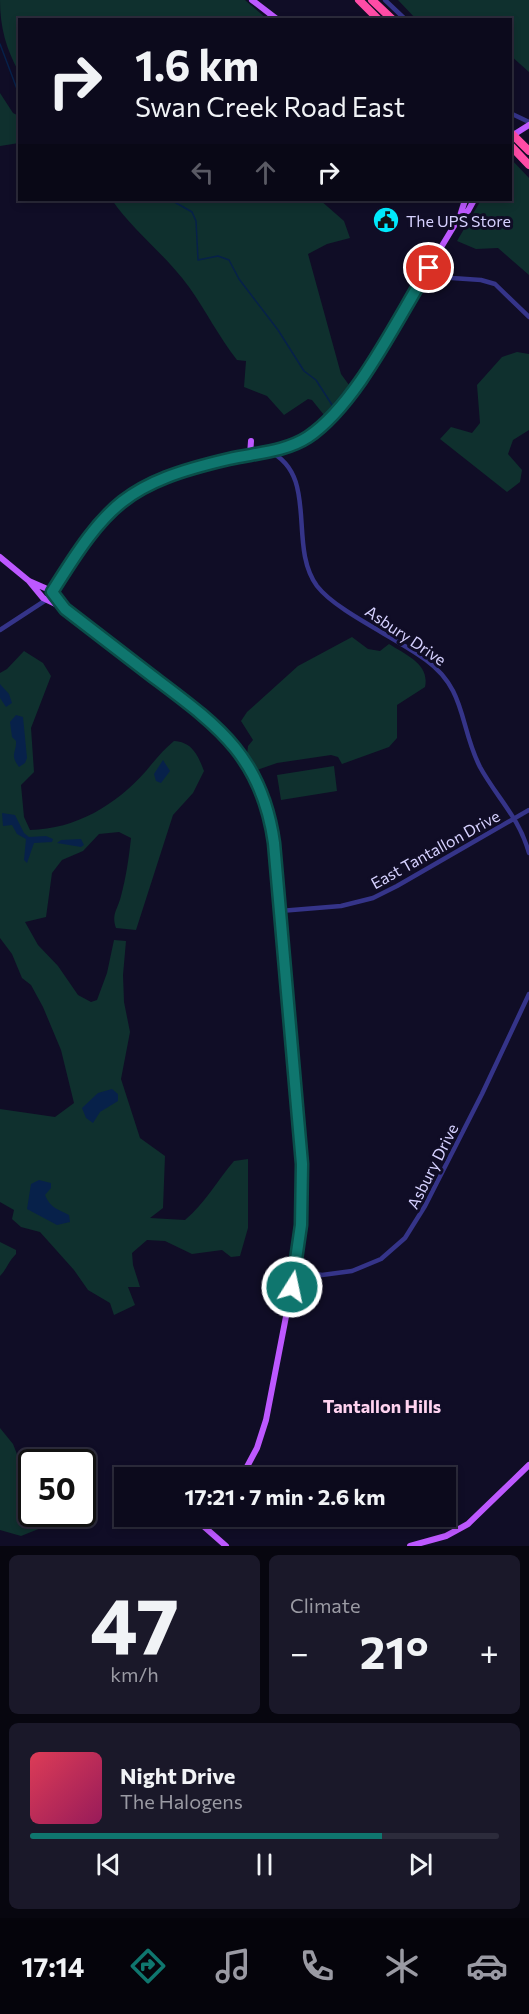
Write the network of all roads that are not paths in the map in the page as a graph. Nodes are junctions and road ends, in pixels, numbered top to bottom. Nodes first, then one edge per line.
1 (252, 0) edge
2 (359, 0) edge
3 (372, 0) edge
4 (385, 0) edge
5 (275, 18) edge
6 (377, 18) edge
7 (391, 18) edge
8 (404, 18) edge
9 (512, 114) edge
10 (529, 123) edge
11 (512, 137) edge
12 (512, 139) edge
13 (512, 140) edge
14 (529, 151) edge
15 (529, 165) edge
16 (465, 201) edge
17 (473, 201) edge
18 (460, 216) junction
19 (429, 268) junction
20 (529, 317) edge
21 (251, 441) dead end
22 (269, 451) junction
23 (250, 454) junction
24 (0, 556) edge
25 (46, 594) junction
26 (0, 630) edge
27 (529, 810) edge
28 (515, 818) junction
29 (529, 854) edge
30 (280, 910) junction
31 (529, 994) edge
32 (295, 1270) junction
33 (529, 1465) edge
34 (247, 1467) edge
35 (204, 1527) edge
36 (226, 1546) edge
37 (410, 1546) edge

1 - 5 main road
2 - 6 highway
3 - 7 highway
4 - 8 street
9 - 10 street
10 - 11 main road
12 - 14 highway
13 - 15 highway
16 - 18 main road
17 - 18 main road
18 - 19 main road
19 - 20 street
19 - 22 main road
21 - 23 main road
22 - 23 main road
22 - 28 street, Asbury Drive
23 - 25 main road
24 - 25 main road
25 - 26 street
25 - 30 main road
27 - 28 street, East Tantallon Drive
28 - 29 street, Asbury Drive
28 - 30 street, East Tantallon Drive
30 - 32 main road
31 - 32 street, Asbury Drive
32 - 34 main road
33 - 37 main road
35 - 36 main road

